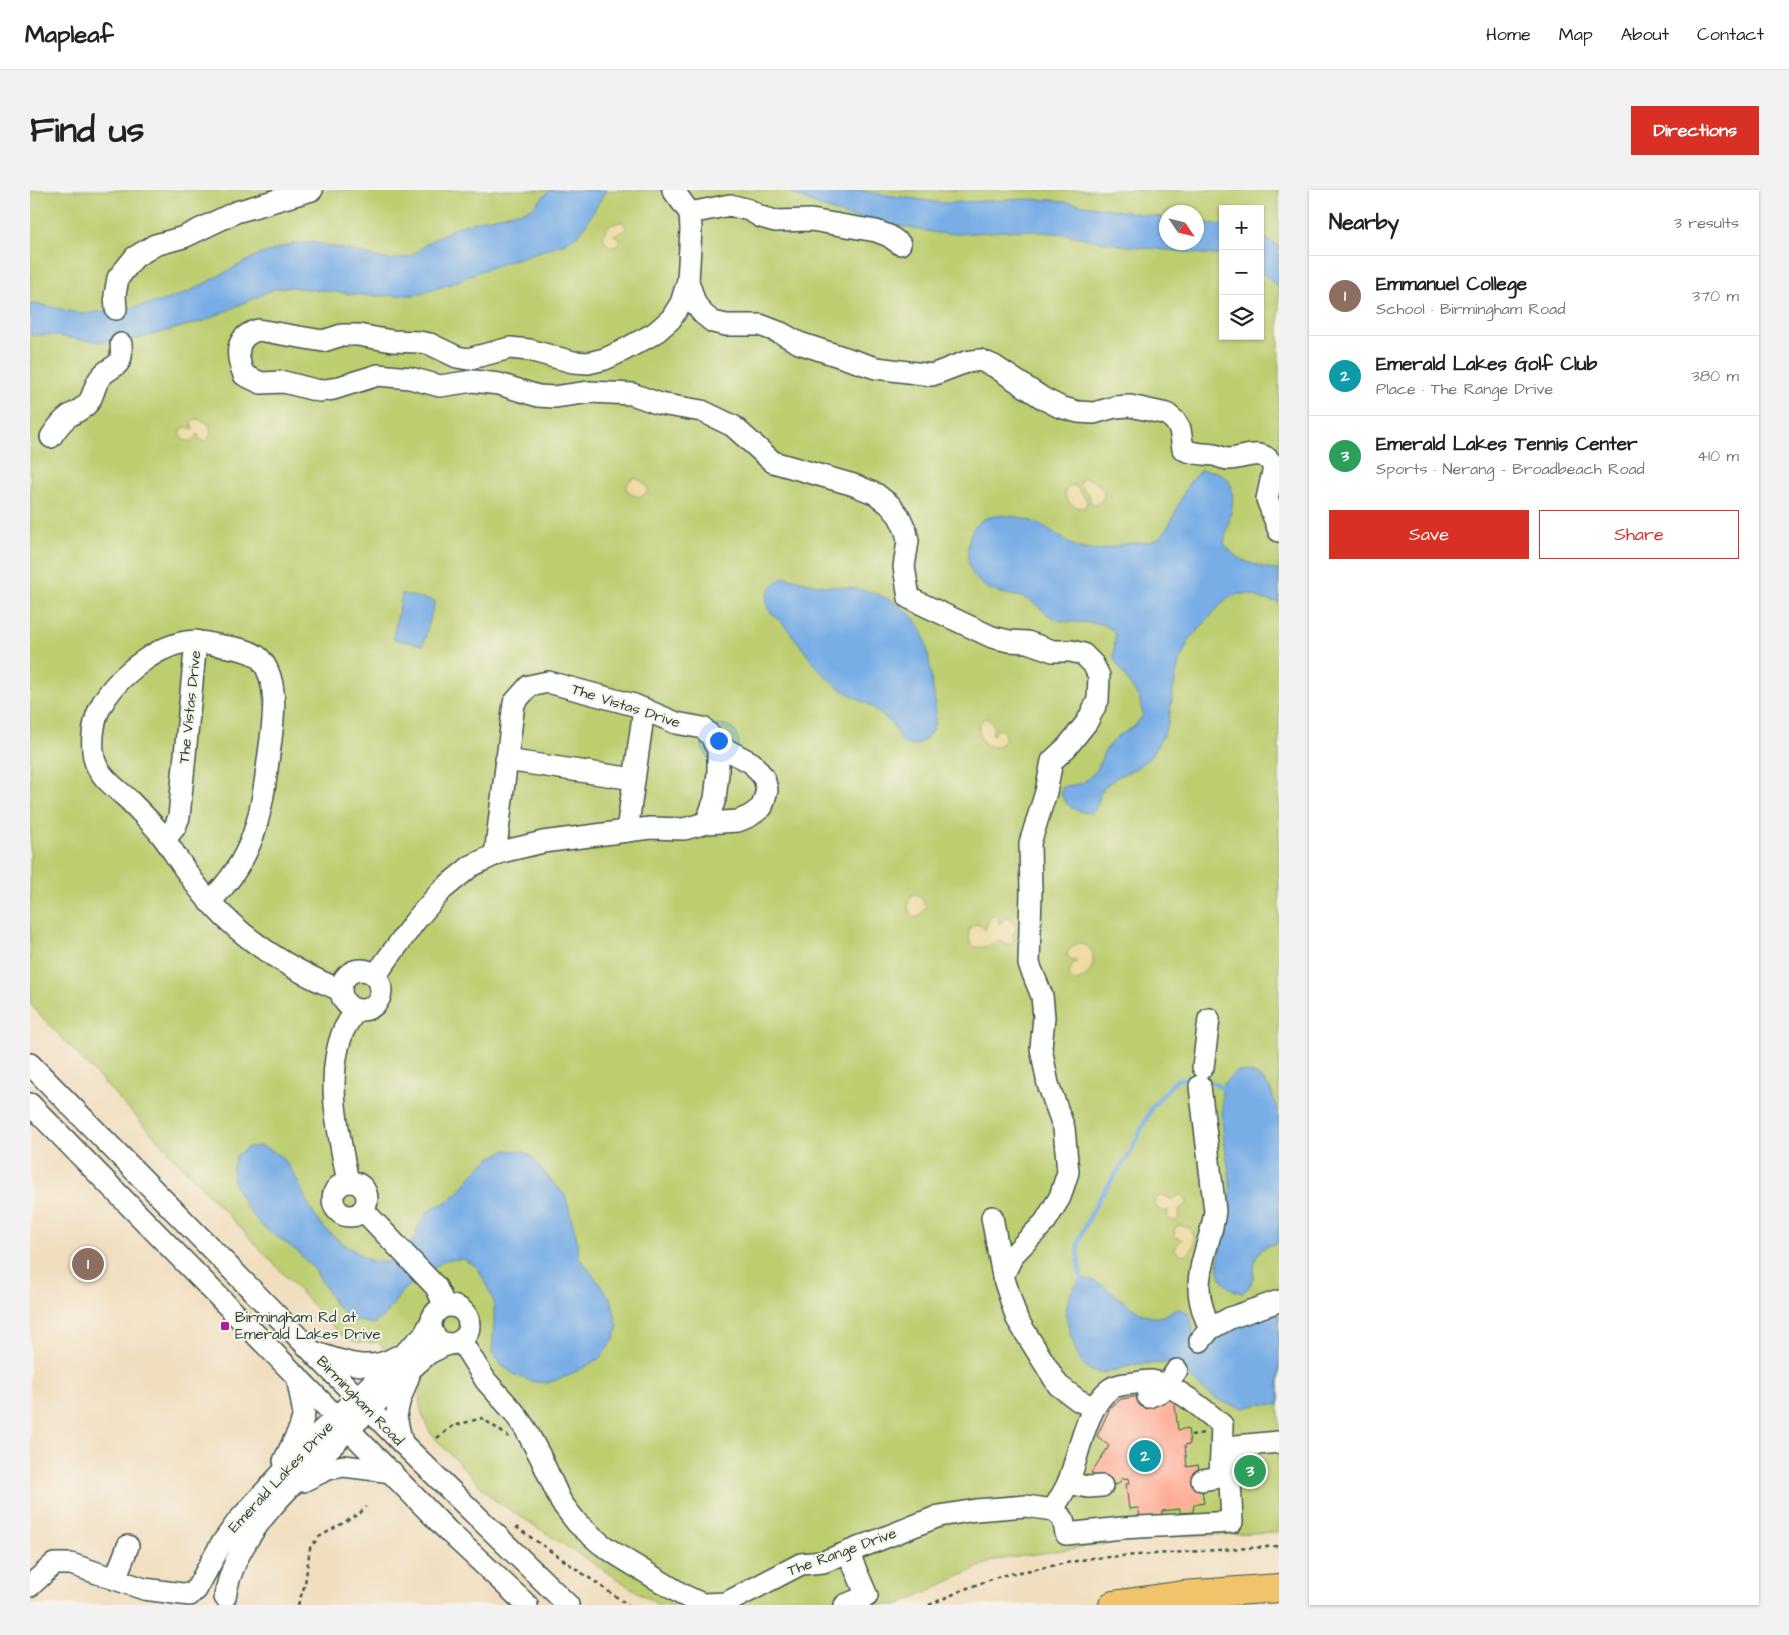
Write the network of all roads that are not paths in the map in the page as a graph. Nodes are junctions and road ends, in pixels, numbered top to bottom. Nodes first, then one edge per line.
1 (312, 190) edge
2 (673, 190) edge
3 (690, 213) junction
4 (900, 244) dead end
5 (688, 281) junction
6 (116, 309) dead end
7 (121, 344) dead end
8 (50, 437) dead end
9 (1279, 531) edge
10 (196, 641) junction
11 (644, 710) junction
12 (714, 743) junction
13 (506, 760) junction
14 (634, 779) junction
15 (706, 823) junction
16 (628, 831) junction
17 (165, 839) junction
18 (495, 855) junction
19 (209, 902) junction
20 (376, 976) junction
21 (340, 990) junction
22 (356, 1010) junction
23 (1209, 1018) dead end
24 (30, 1064) edge
25 (30, 1104) edge
26 (992, 1218) dead end
27 (1004, 1276) junction
28 (1275, 1304) edge
29 (446, 1306) junction
30 (430, 1324) junction
31 (453, 1342) junction
32 (313, 1352) junction
33 (408, 1360) junction
34 (296, 1376) junction
35 (1172, 1378) junction
36 (1148, 1397) dead end
37 (363, 1404) junction
38 (1094, 1408) junction
39 (343, 1423) junction
40 (1279, 1442) edge
41 (402, 1444) junction
42 (392, 1472) junction
43 (1202, 1480) dead end
44 (1068, 1483) junction
45 (282, 1484) junction
46 (1102, 1486) dead end
47 (1053, 1510) junction
48 (128, 1546) dead end
49 (848, 1552) junction
50 (115, 1579) junction
51 (30, 1586) edge
52 (1279, 1588) edge
53 (144, 1589) junction
54 (190, 1597) edge
55 (750, 1599) edge
56 (228, 1601) edge
57 (165, 1605) edge
58 (527, 1605) edge
59 (568, 1605) edge
60 (845, 1605) edge
61 (1113, 1605) edge

1 - 6 street
2 - 3 street
3 - 4 street
3 - 5 street
5 - 9 street
5 - 27 street
7 - 8 street
10 - 17 street, The Vistas Drive
10 - 17 street, The Vistas Drive
10 - 19 street
11 - 12 street, The Vistas Drive
11 - 13 street, The Vistas Drive
11 - 14 street
12 - 15 street
12 - 15 street, The Vistas Drive
13 - 14 street
13 - 18 street, The Vistas Drive
14 - 16 street
15 - 16 street
16 - 18 street
17 - 19 street, The Vistas Drive
18 - 20 street
19 - 21 street, The Vistas Drive
20 - 21 street
20 - 22 street
21 - 22 street
22 - 29 street
23 - 28 street
24 - 32 street, Birmingham Road
25 - 34 street, Birmingham Road
26 - 27 street
27 - 38 street
29 - 30 street
29 - 31 street
30 - 31 street
30 - 33 street
31 - 33 street
31 - 55 street, The Range Drive
32 - 33 street
32 - 37 street, Birmingham Road
33 - 37 street
33 - 41 street
34 - 39 street, Birmingham Road
34 - 45 street
35 - 36 street
35 - 38 street
35 - 43 street
37 - 39 street, Emerald Lakes Drive
37 - 41 street, Birmingham Road
38 - 44 street
39 - 42 street, Birmingham Road
39 - 45 street, Emerald Lakes Drive
40 - 47 street
41 - 59 street, Birmingham Road
42 - 45 street
42 - 58 street, Birmingham Road
44 - 46 street
44 - 47 street
45 - 54 street, Emerald Lakes Drive
45 - 56 street, Emerald Lakes Drive
47 - 49 street, The Range Drive
48 - 50 street
49 - 55 street, The Range Drive
49 - 60 street
50 - 51 street
50 - 53 street
52 - 61 main road
53 - 54 street
53 - 57 street
54 - 56 street

